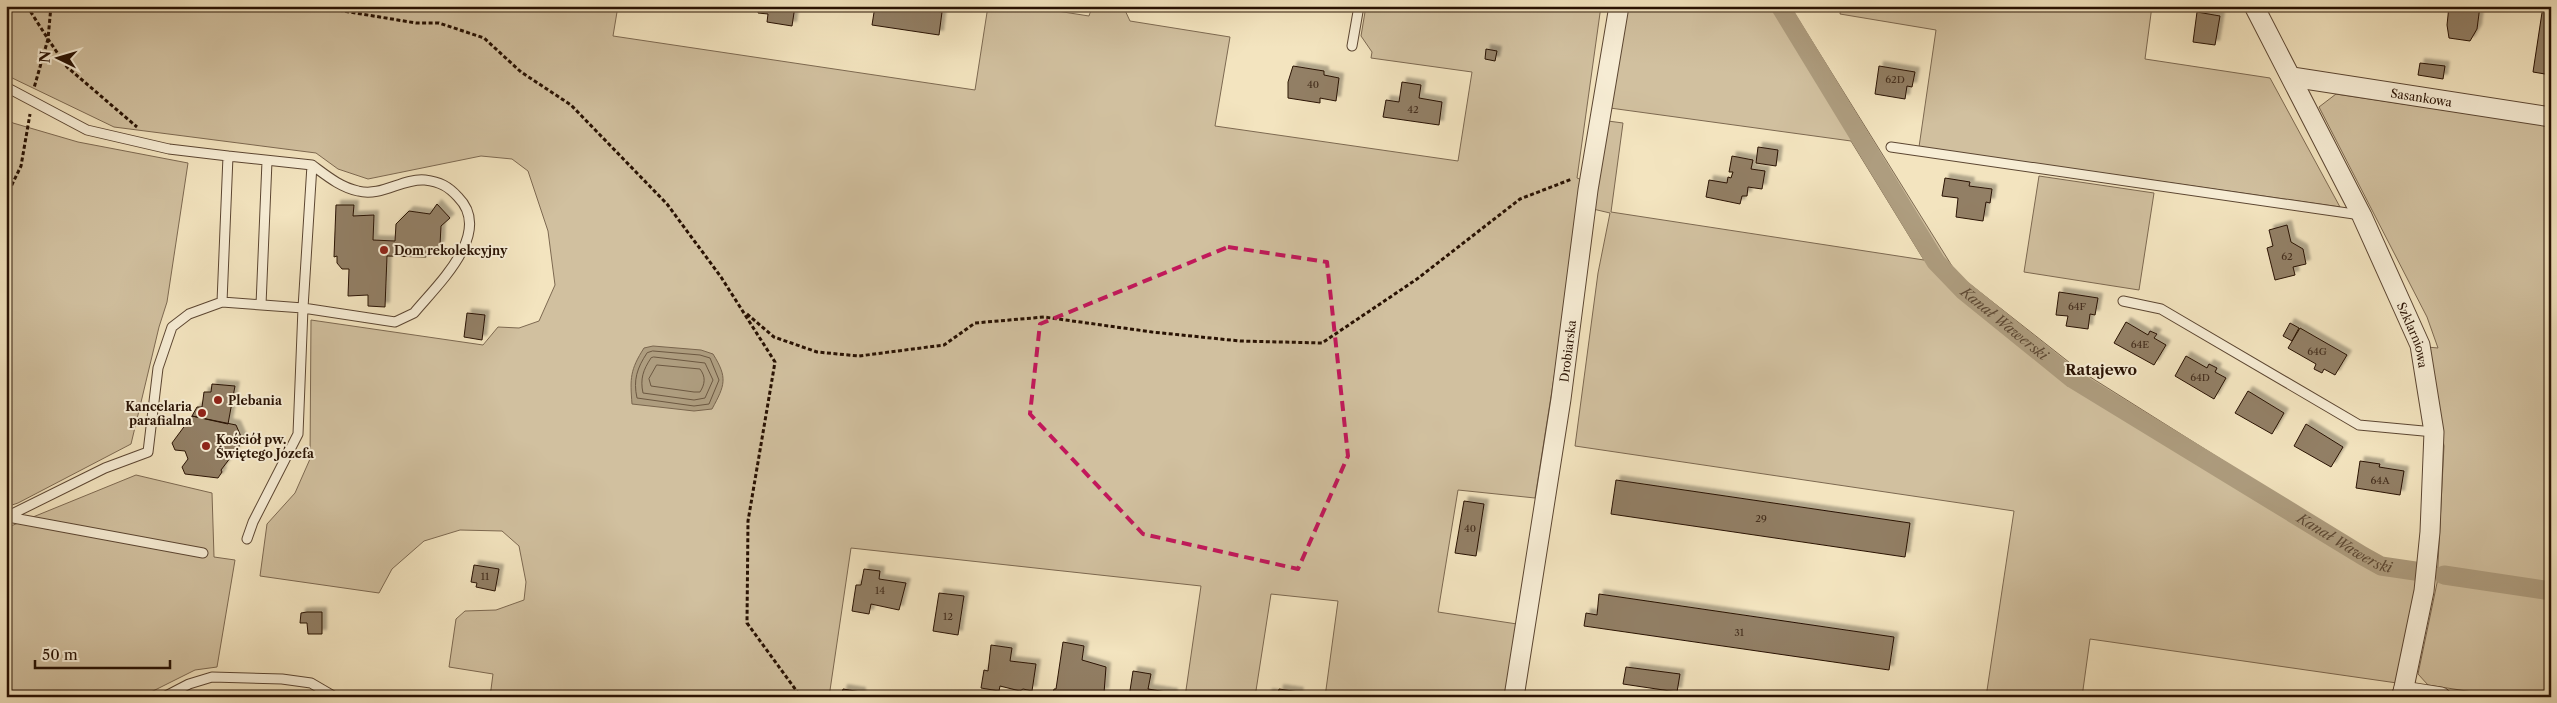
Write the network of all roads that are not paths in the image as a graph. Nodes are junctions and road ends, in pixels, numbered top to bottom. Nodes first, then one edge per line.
1 (1359, 6) edge
2 (1619, 6) edge
3 (2254, 6) edge
4 (1352, 46) dead end
5 (2292, 78) junction
6 (6, 88) edge
7 (2551, 116) edge
8 (1891, 147) dead end
9 (228, 156) junction
10 (267, 161) junction
11 (312, 165) junction
12 (2362, 216) junction
13 (2123, 301) dead end
14 (222, 302) junction
15 (261, 305) junction
16 (303, 308) junction
17 (2434, 432) junction
18 (7, 517) edge
19 (247, 539) dead end
20 (203, 553) dead end
21 (2402, 694) edge
22 (164, 697) edge
23 (335, 697) edge
24 (1514, 697) edge
25 (2441, 697) edge

1 - 4 lane
2 - 24 street, Drobiarska
3 - 5 street, Szklarniowa
5 - 7 street, Sasankowa
5 - 12 street, Szklarniowa
6 - 9 lane
8 - 12 lane
9 - 10 lane
9 - 14 lane
10 - 11 lane
10 - 15 lane
11 - 16 lane
11 - 16 lane
12 - 17 street, Szklarniowa
13 - 17 lane
14 - 15 lane
14 - 18 lane
15 - 16 lane
16 - 19 lane
17 - 21 street, Szklarniowa
18 - 20 lane
21 - 25 street
22 - 23 lane

